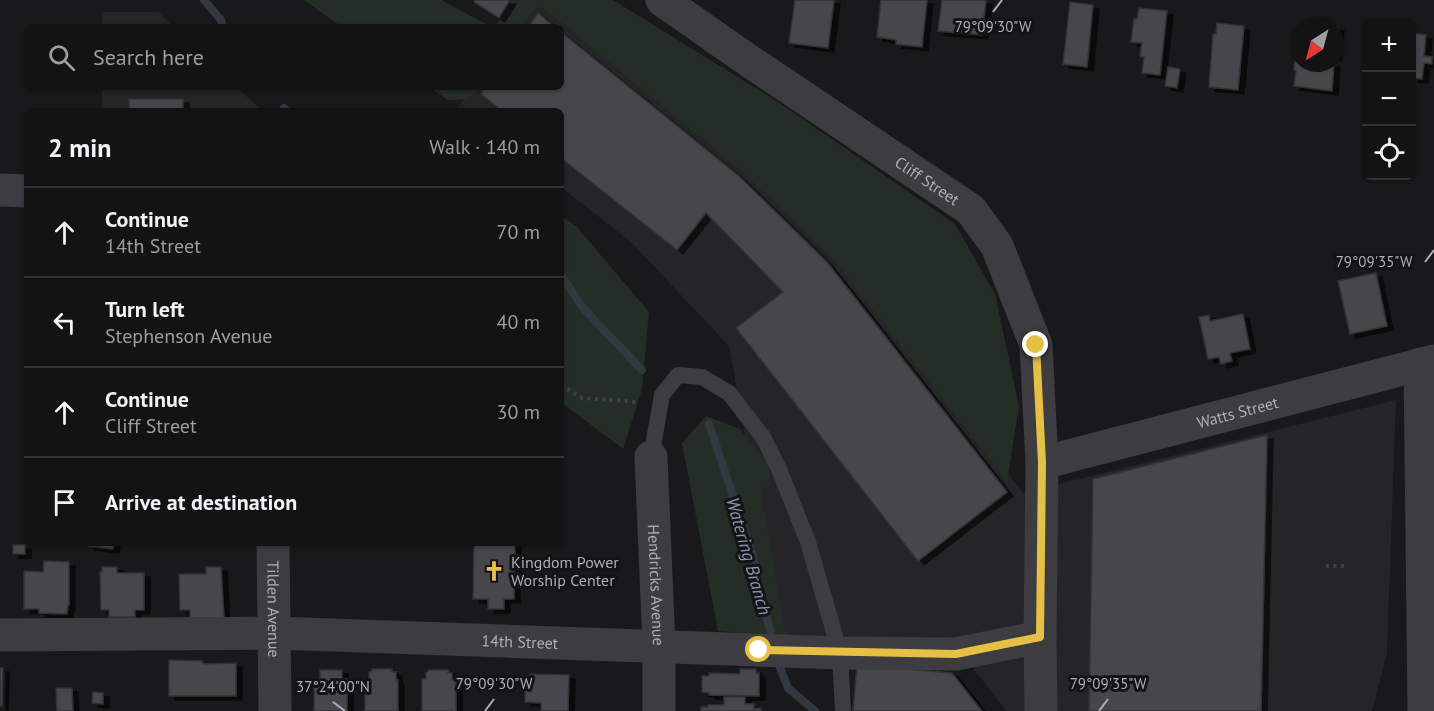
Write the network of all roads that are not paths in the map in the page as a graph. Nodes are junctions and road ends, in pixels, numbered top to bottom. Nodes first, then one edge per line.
1 (662, 0) edge
2 (0, 190) edge
3 (24, 191) edge
4 (1427, 362) edge
5 (651, 457) joint
6 (1042, 463) junction
7 (273, 546) edge
8 (276, 633) junction
9 (0, 635) edge
10 (1040, 637) junction
11 (659, 646) junction
12 (840, 653) junction
13 (275, 711) edge
14 (659, 711) edge
15 (843, 711) edge
16 (1041, 711) edge
17 (1424, 711) edge

1 - 6 street, Cliff Street
2 - 3 street
4 - 6 street, Watts Street
4 - 17 street
5 - 11 street, Hendricks Avenue
5 - 12 lane
6 - 10 street, Cliff Street
7 - 8 street, Tilden Avenue
8 - 9 street, 14th Street
8 - 11 street, 14th Street
8 - 13 street, Tilden Avenue
10 - 12 street, 14th Street
10 - 16 street, Cliff Street
11 - 12 street, 14th Street
11 - 14 street, Hendricks Avenue
12 - 15 lane

